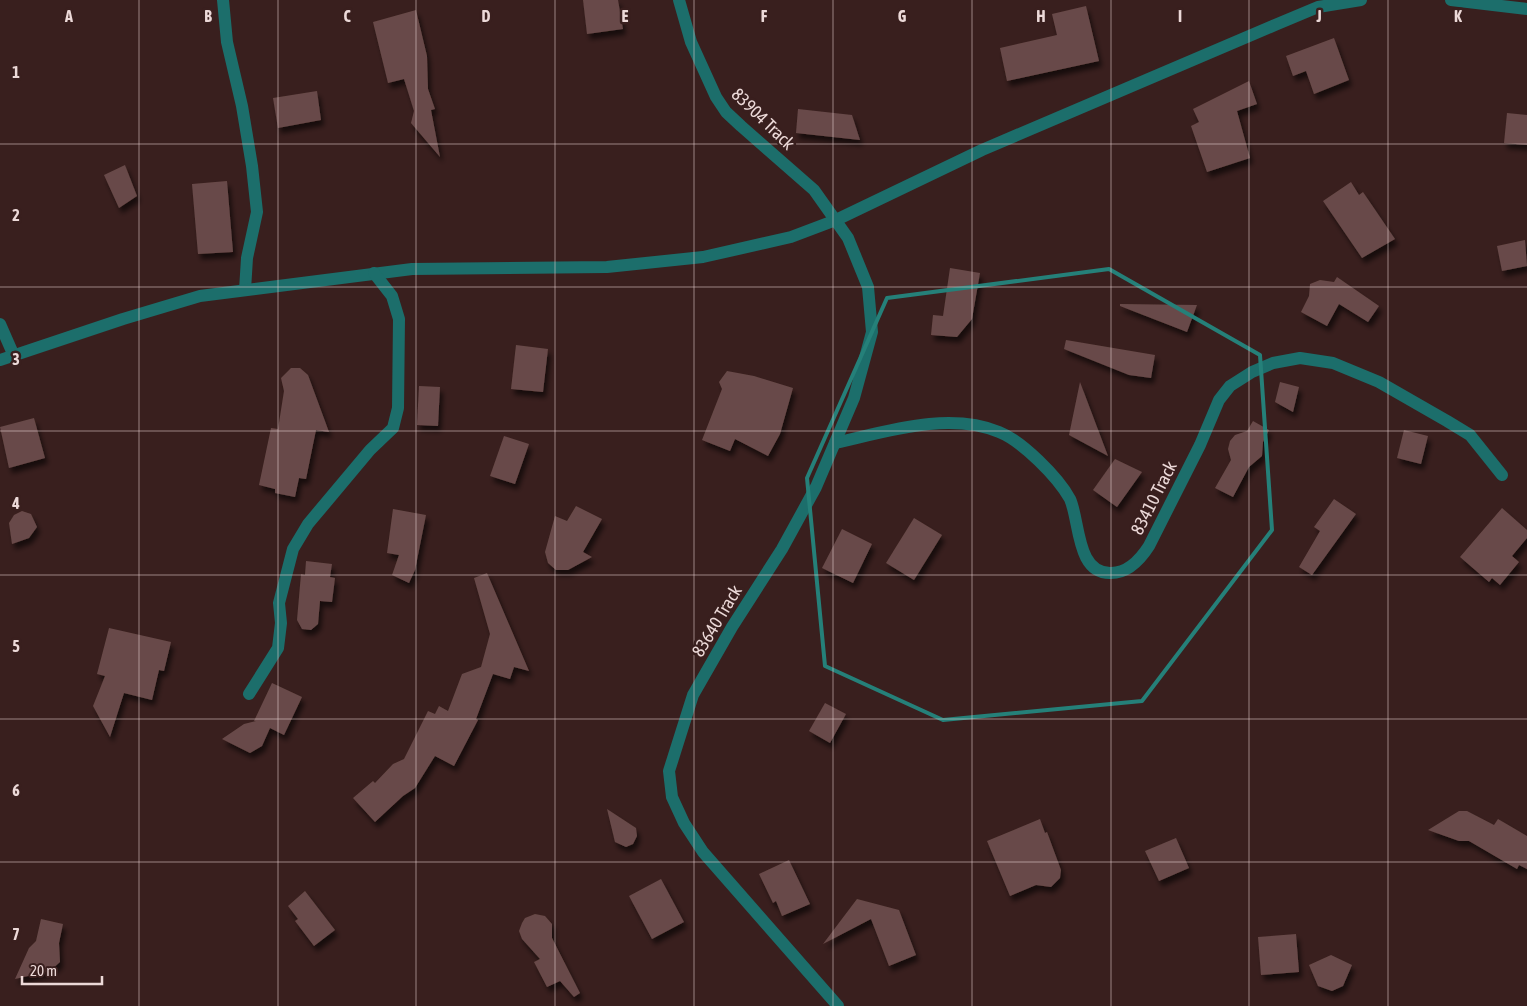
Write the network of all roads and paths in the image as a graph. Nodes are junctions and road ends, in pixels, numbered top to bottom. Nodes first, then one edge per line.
1 (679, 0) edge
2 (1361, 0) edge
3 (1451, 0) edge
4 (219, 2) edge
5 (1527, 8) edge
6 (836, 220) junction
7 (374, 273) junction
8 (245, 290) junction
9 (0, 324) edge
10 (14, 356) junction
11 (0, 360) edge
12 (834, 443) junction
13 (1502, 475) dead end
14 (249, 694) dead end
15 (838, 1006) edge

1 - 6 street, 83904 Track
2 - 6 street
3 - 5 street
4 - 8 street
6 - 7 street
6 - 12 street, 83640 Track
7 - 8 street
7 - 14 street
8 - 10 street
9 - 10 street
10 - 11 street
12 - 13 street, 83410 Track
12 - 15 street, 83640 Track

